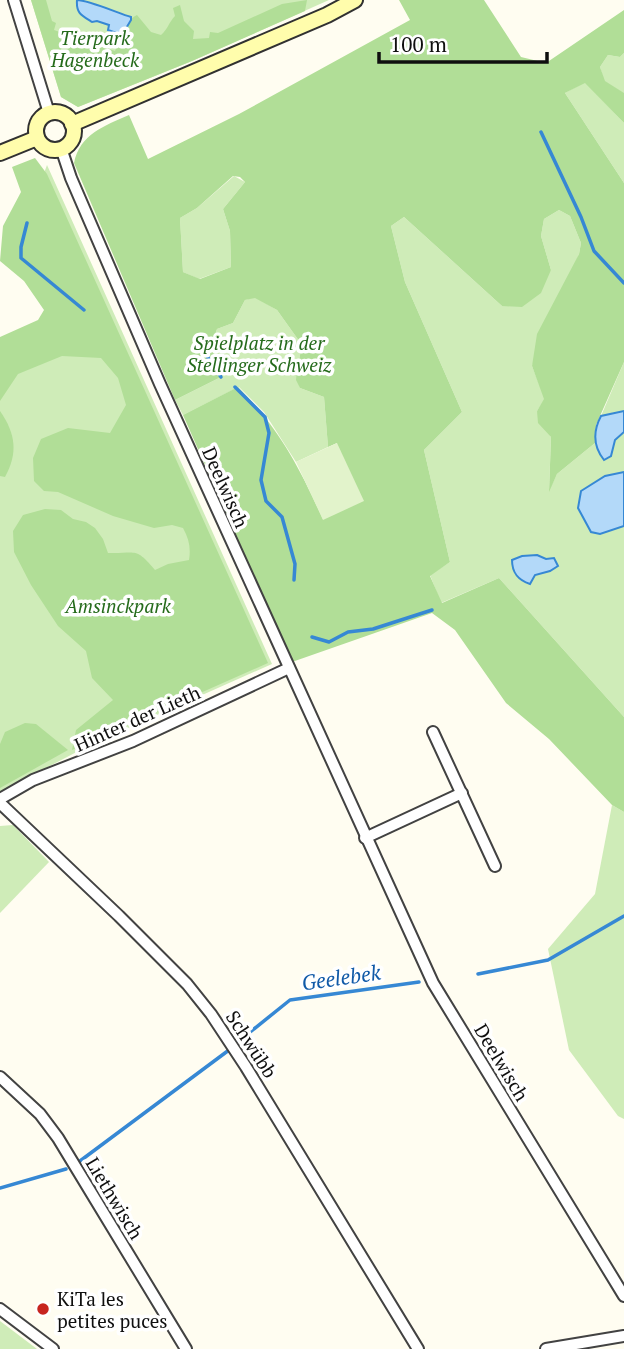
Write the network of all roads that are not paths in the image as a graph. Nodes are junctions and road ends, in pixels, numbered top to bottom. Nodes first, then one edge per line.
1 (14, 0) edge
2 (355, 0) edge
3 (49, 113) junction
4 (72, 124) junction
5 (37, 138) junction
6 (61, 148) junction
7 (0, 153) edge
8 (289, 668) junction
9 (433, 732) dead end
10 (462, 793) junction
11 (0, 801) edge
12 (365, 838) junction
13 (495, 866) dead end
14 (0, 1077) edge
15 (624, 1296) edge
16 (0, 1309) edge
17 (624, 1336) edge
18 (53, 1349) edge
19 (186, 1349) edge
20 (418, 1349) edge
21 (546, 1349) edge

1 - 3 street
2 - 4 street
3 - 4 street
3 - 5 street
4 - 6 street
5 - 6 street
5 - 7 street
6 - 8 street, Deelwisch
8 - 11 street, Hinter der Lieth
8 - 12 street, Deelwisch
9 - 10 street
10 - 12 street
10 - 13 street
11 - 20 street, Schwübb
12 - 15 street, Deelwisch
14 - 19 street, Liethwisch
16 - 18 street
17 - 21 street

